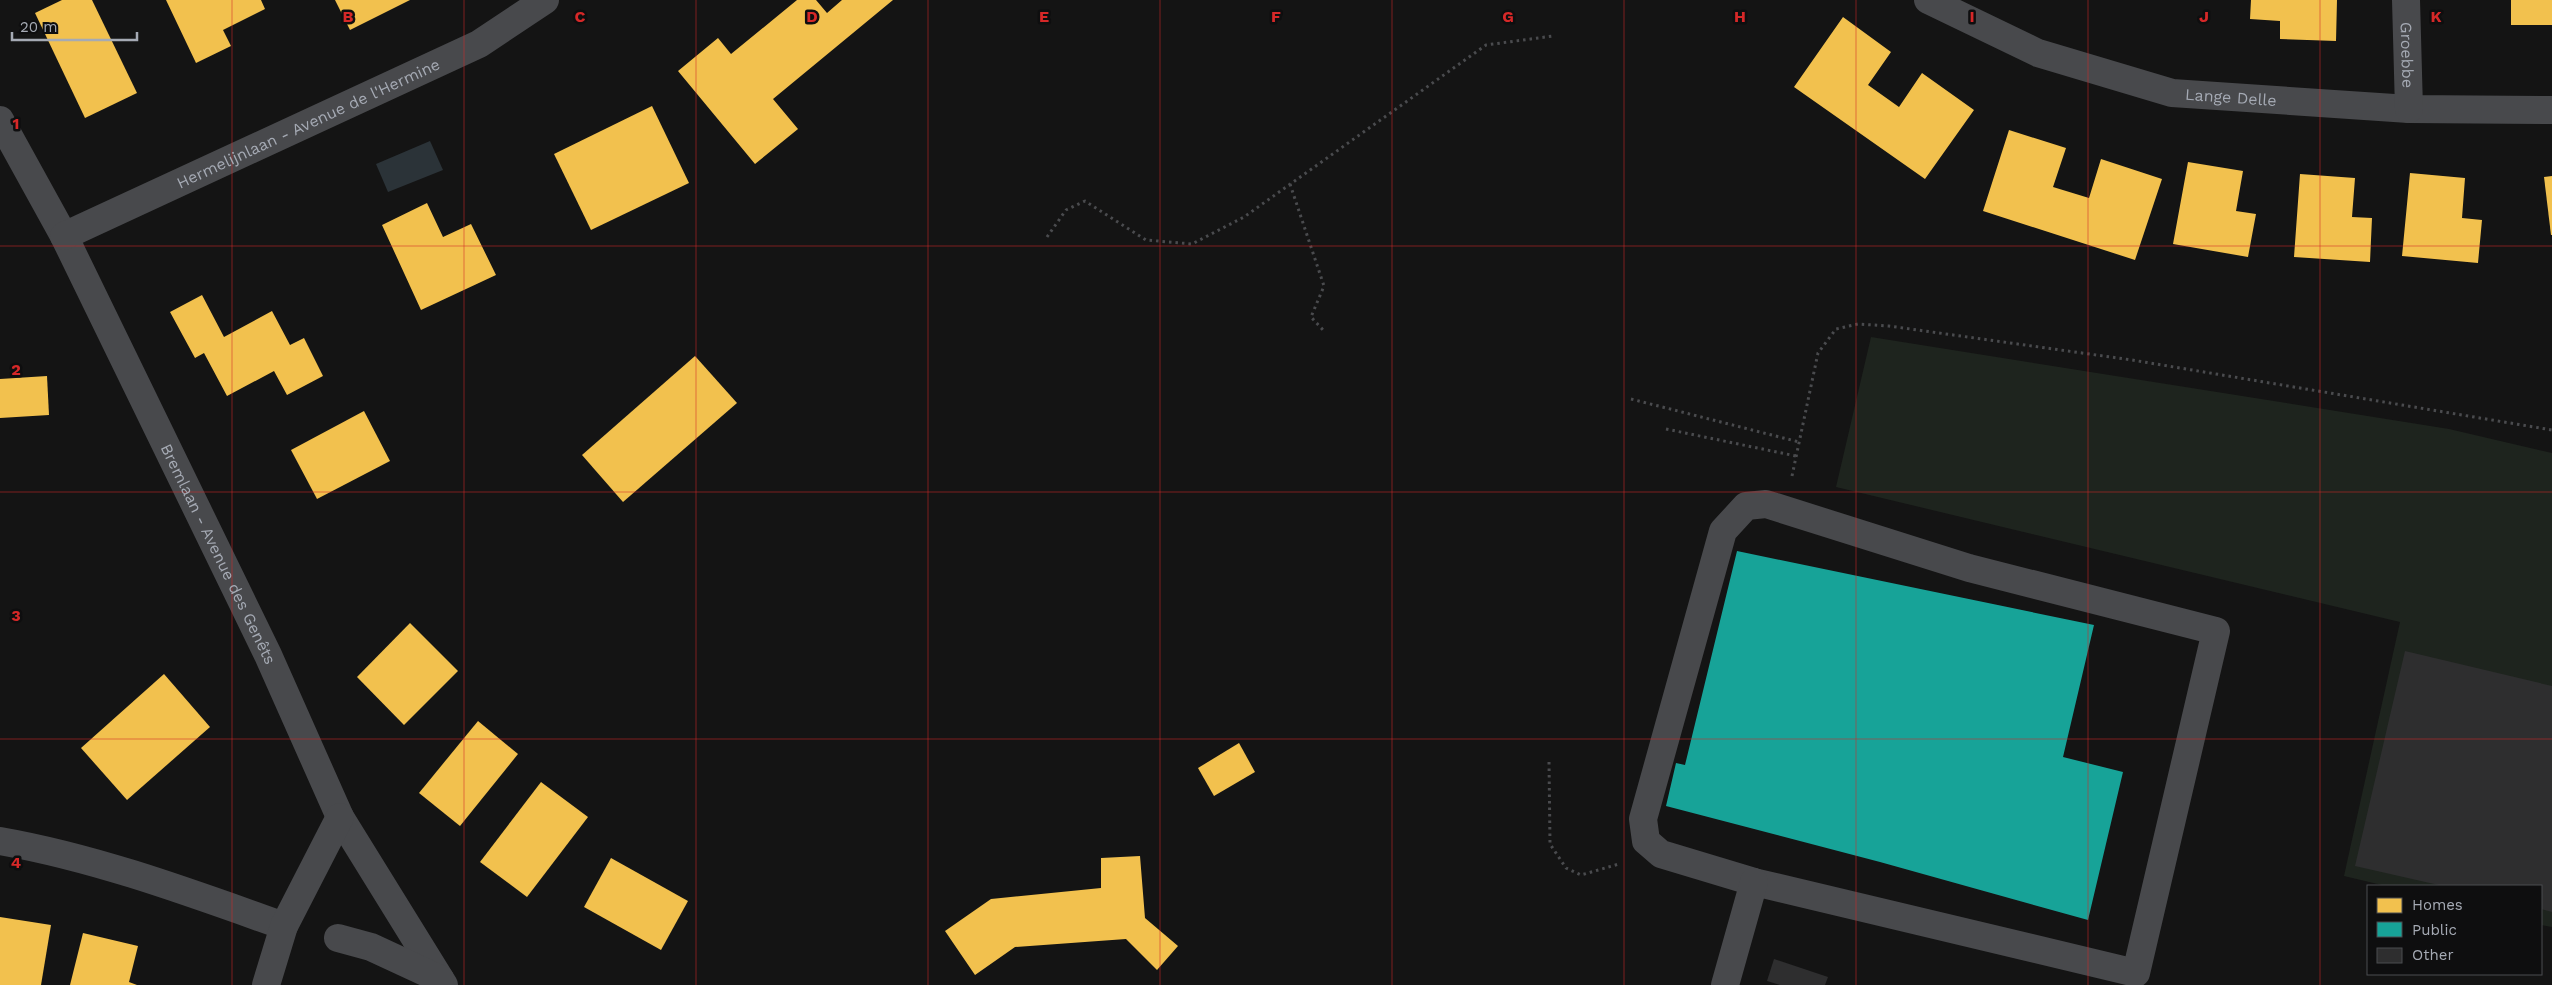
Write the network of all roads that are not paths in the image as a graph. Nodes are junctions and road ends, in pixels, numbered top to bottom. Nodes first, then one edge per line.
1 (545, 0) edge
2 (1928, 0) edge
3 (2406, 0) edge
4 (2409, 109) junction
5 (2552, 110) edge
6 (0, 120) edge
7 (64, 236) junction
8 (340, 817) junction
9 (0, 841) edge
10 (1754, 882) junction
11 (284, 926) junction
12 (338, 938) dead end
13 (442, 982) edge
14 (266, 985) edge
15 (1725, 985) edge

1 - 7 street, Hermelijnlaan - Avenue de l'Hermine
2 - 4 street, Lange Delle
3 - 4 street, Groebbe
4 - 5 street, Lange Delle
6 - 7 street, Bremlaan - Avenue des Genêts
7 - 8 street, Bremlaan - Avenue des Genêts
8 - 11 street
8 - 13 street, Bremlaan - Avenue des Genêts
9 - 11 street
10 - 10 street
10 - 15 street
11 - 14 street
12 - 13 street

